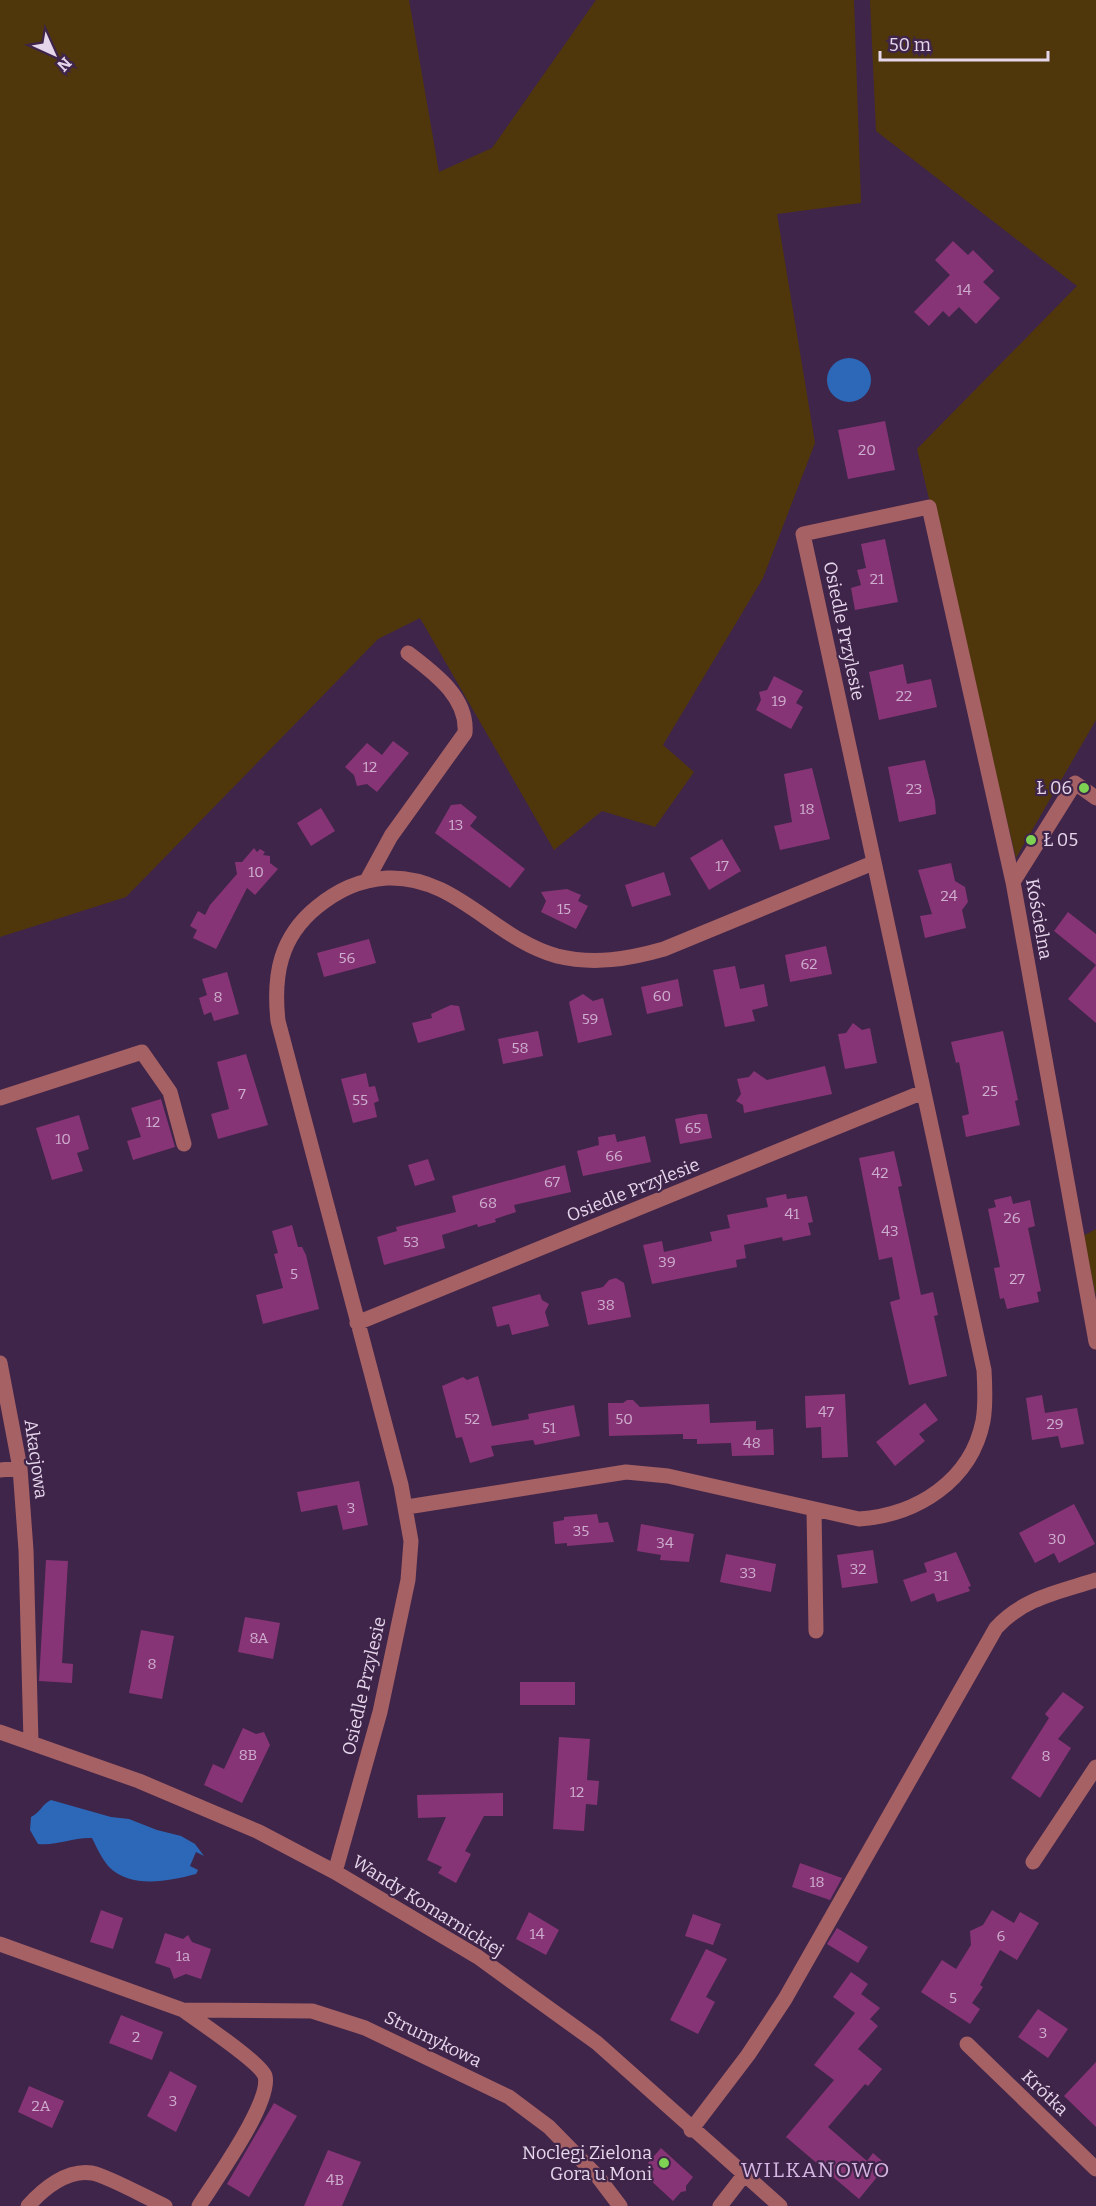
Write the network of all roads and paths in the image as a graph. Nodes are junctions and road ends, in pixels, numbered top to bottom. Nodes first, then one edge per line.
1 (929, 507) joint
2 (408, 653) dead end
3 (1096, 798) edge
4 (873, 863) junction
5 (367, 880) junction
6 (1013, 882) junction
7 (923, 1092) junction
8 (0, 1098) edge
9 (184, 1144) dead end
10 (357, 1323) junction
11 (1096, 1340) edge
12 (0, 1363) edge
13 (20, 1468) junction
14 (0, 1470) edge
15 (407, 1507) junction
16 (814, 1509) junction
17 (1096, 1580) edge
18 (816, 1632) dead end
19 (0, 1732) edge
20 (31, 1742) junction
21 (1096, 1767) edge
22 (1033, 1862) dead end
23 (335, 1872) junction
24 (0, 1944) edge
25 (183, 2010) junction
26 (967, 2044) dead end
27 (692, 2130) junction
28 (1096, 2169) edge
29 (744, 2175) junction
30 (27, 2206) edge
31 (165, 2206) edge
32 (199, 2206) edge
33 (621, 2206) edge
34 (720, 2206) edge
35 (780, 2206) edge

1 - 4 street, Osiedle Przylesie
1 - 6 street, Kościelna
2 - 5 street
3 - 6 street
4 - 5 street, Osiedle Przylesie
4 - 7 street, Osiedle Przylesie
5 - 10 street, Osiedle Przylesie
6 - 11 street, Kościelna
7 - 10 street, Osiedle Przylesie
7 - 16 street, Osiedle Przylesie
8 - 9 street
10 - 15 street, Osiedle Przylesie
12 - 13 street, Akacjowa
13 - 14 street
13 - 20 street, Akacjowa
15 - 16 street, Osiedle Przylesie
15 - 23 street, Osiedle Przylesie
16 - 18 street
17 - 27 street
19 - 20 street, Wandy Komarnickiej
20 - 23 street, Wandy Komarnickiej
21 - 22 street
23 - 27 street, Wandy Komarnickiej
24 - 25 street, Strumykowa
25 - 32 street, Strumykowa
25 - 33 street, Strumykowa
26 - 28 street, Krótka
27 - 29 street, Wandy Komarnickiej
29 - 34 street
29 - 35 street, Wandy Komarnickiej
30 - 31 street

